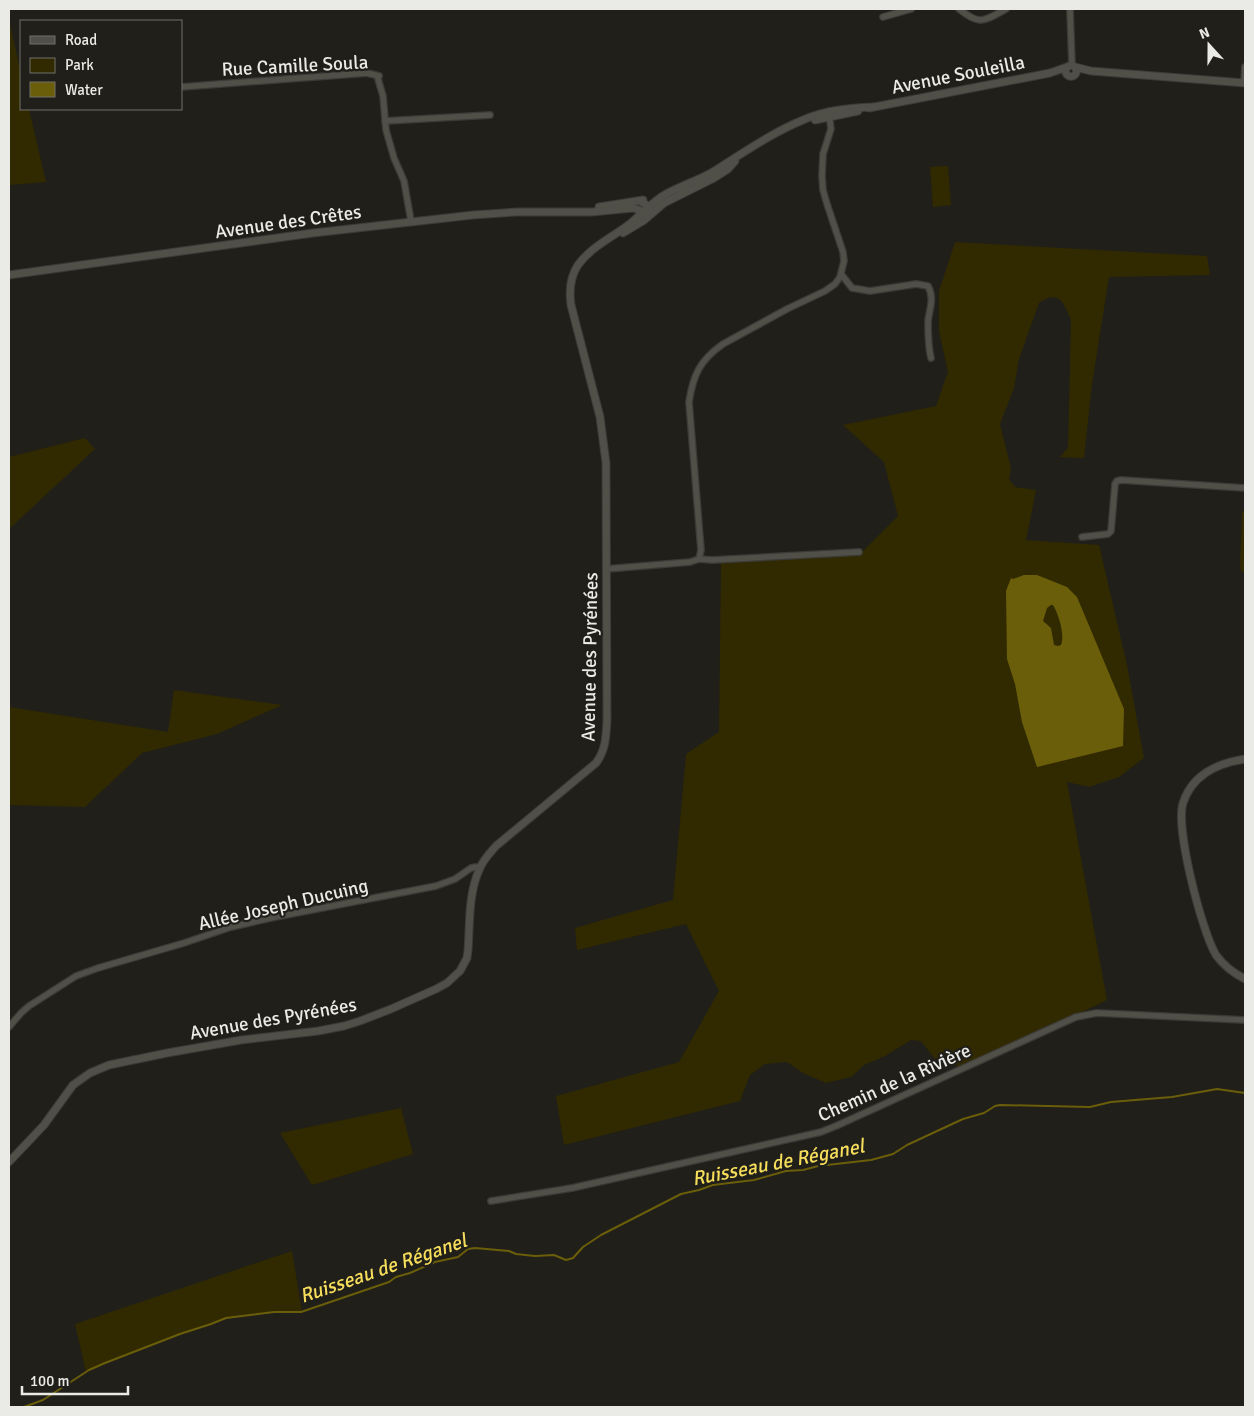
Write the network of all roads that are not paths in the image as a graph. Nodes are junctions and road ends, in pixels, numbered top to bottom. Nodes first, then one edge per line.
1 (911, 9) edge
2 (959, 9) edge
3 (1006, 9) edge
4 (1070, 9) edge
5 (883, 18) dead end
6 (1245, 67) edge
7 (1071, 70) junction
8 (1245, 83) edge
9 (182, 86) edge
10 (829, 114) junction
11 (490, 116) dead end
12 (385, 121) junction
13 (742, 154) junction
14 (658, 199) junction
15 (640, 201) junction
16 (623, 209) junction
17 (648, 211) junction
18 (572, 212) junction
19 (411, 221) junction
20 (630, 224) junction
21 (602, 242) junction
22 (841, 274) junction
23 (9, 275) edge
24 (931, 358) dead end
25 (1245, 488) edge
26 (1082, 537) dead end
27 (859, 552) dead end
28 (699, 559) junction
29 (606, 569) junction
30 (1245, 760) edge
31 (480, 868) junction
32 (1245, 979) edge
33 (1245, 1020) edge
34 (9, 1027) edge
35 (9, 1162) edge
36 (492, 1201) dead end

1 - 5 street
2 - 3 street
4 - 7 street
6 - 8 street
7 - 8 street
7 - 10 street, Avenue Souleilla
9 - 12 street, Rue Camille Soula
10 - 13 street, Avenue des Pyrénées
10 - 22 street
11 - 12 street
12 - 19 street, Rue Camille Soula
13 - 14 street, Avenue des Pyrénées
13 - 17 street, Avenue des Pyrénées
14 - 15 street, Avenue des Crêtes
14 - 17 street, Avenue des Pyrénées
15 - 17 street
15 - 18 street, Avenue des Crêtes
16 - 17 street, Avenue des Crêtes
16 - 18 street, Avenue des Crêtes
16 - 20 street
17 - 20 street, Avenue des Pyrénées
17 - 21 street, Avenue des Pyrénées
18 - 19 street, Avenue des Crêtes
19 - 23 street, Avenue des Crêtes
20 - 21 street, Avenue des Pyrénées
21 - 29 street, Avenue des Pyrénées
22 - 24 street
22 - 28 street
25 - 26 street
27 - 28 street
28 - 29 street
29 - 31 street, Avenue des Pyrénées
30 - 32 street
31 - 34 street, Allée Joseph Ducuing
31 - 35 street, Avenue des Pyrénées
33 - 36 street, Chemin de la Rivière

